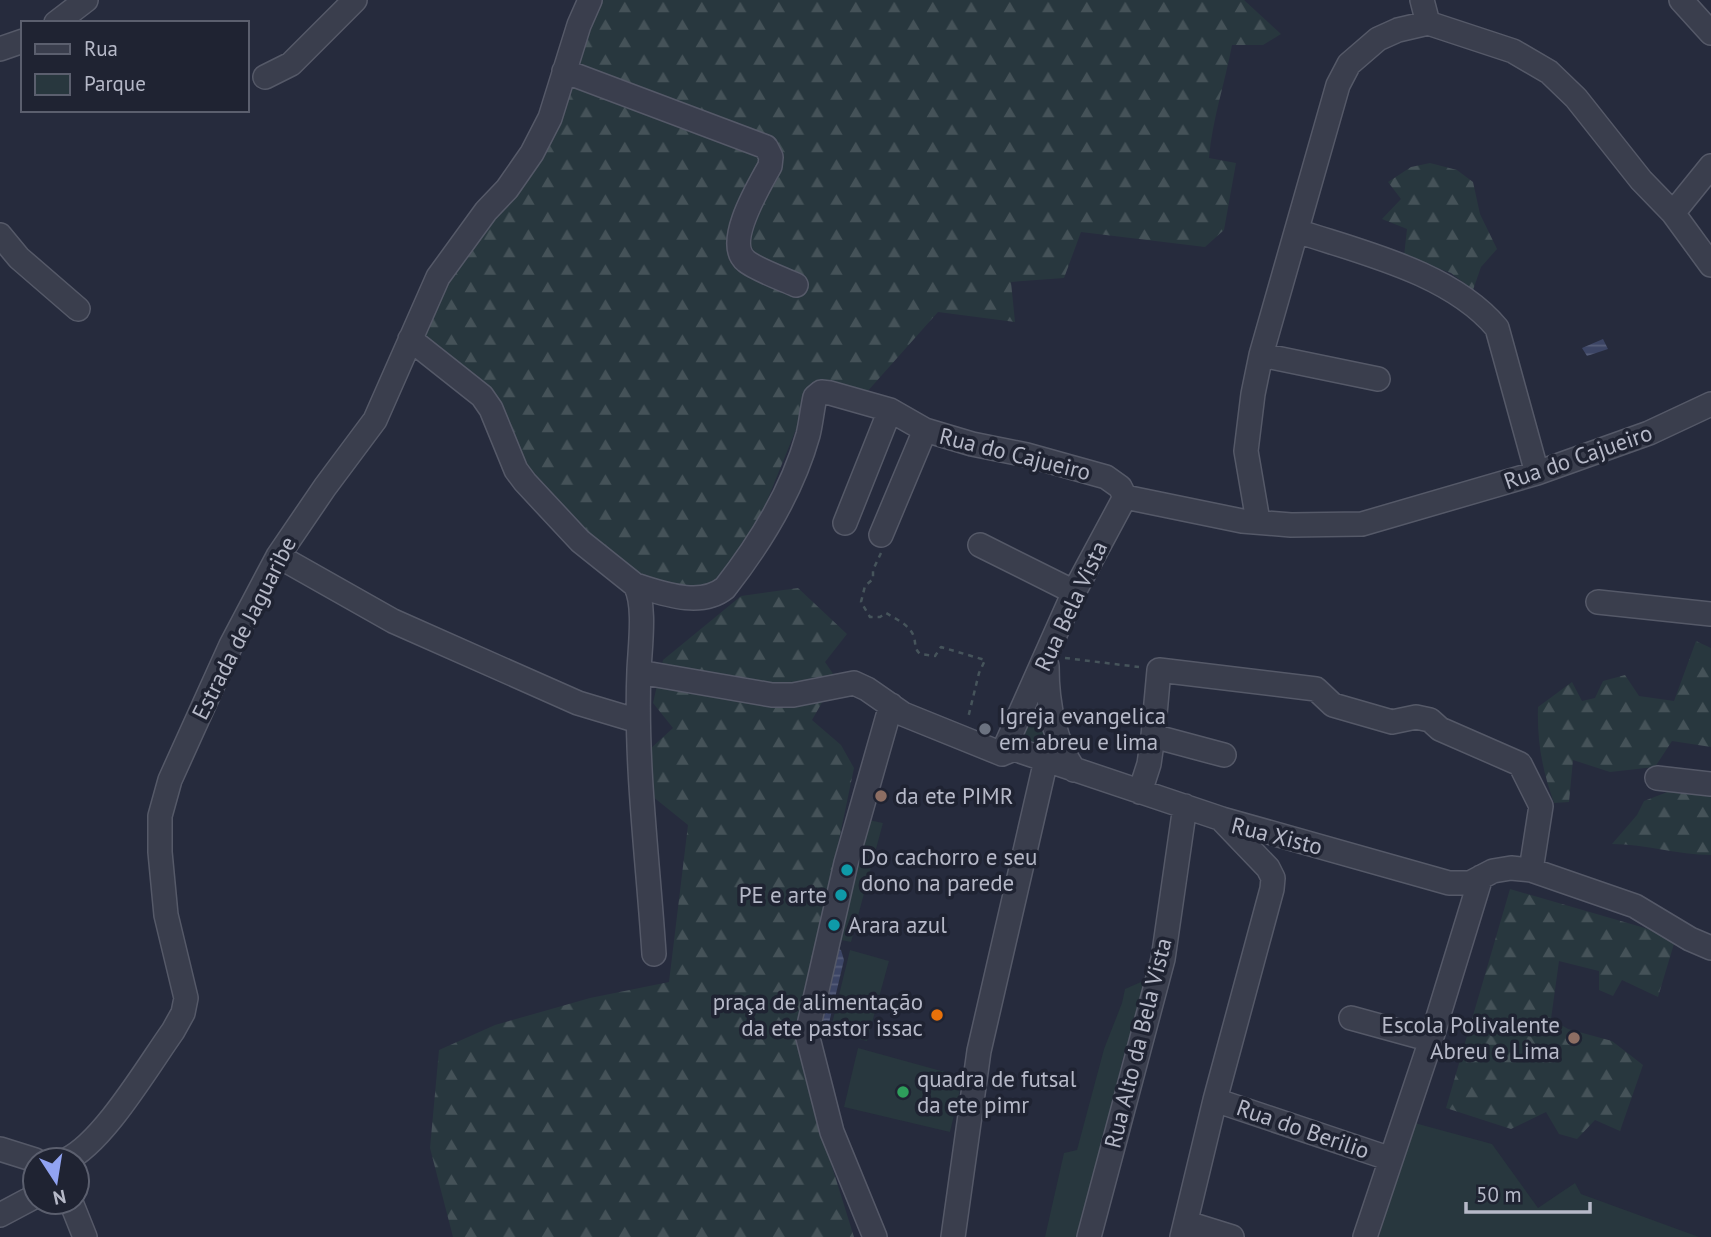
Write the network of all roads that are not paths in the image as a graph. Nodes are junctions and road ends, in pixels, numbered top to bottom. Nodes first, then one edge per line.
1 (86, 0) edge
2 (355, 0) edge
3 (590, 0) edge
4 (1422, 0) edge
5 (1681, 0) edge
6 (58, 21) edge
7 (1428, 23) junction
8 (1711, 33) edge
9 (21, 42) edge
10 (0, 49) edge
11 (564, 71) junction
12 (265, 77) dead end
13 (1711, 166) edge
14 (1673, 213) junction
15 (1297, 231) junction
16 (0, 235) edge
17 (1711, 265) edge
18 (796, 285) dead end
19 (78, 309) dead end
20 (410, 339) junction
21 (1261, 355) junction
22 (1378, 379) dead end
23 (1711, 404) edge
24 (890, 410) junction
25 (925, 430) junction
26 (1537, 473) junction
27 (1125, 497) junction
28 (1258, 521) junction
29 (845, 523) dead end
30 (881, 535) road end
31 (980, 545) dead end
32 (278, 556) junction
33 (635, 585) junction
34 (1074, 592) junction
35 (1598, 601) dead end
36 (1711, 614) edge
37 (1054, 656) junction
38 (639, 672) junction
39 (897, 709) junction
40 (638, 721) junction
41 (1153, 736) junction
42 (1002, 754) junction
43 (1224, 755) dead end
44 (1046, 760) junction
45 (1074, 769) junction
46 (1657, 778) dead end
47 (1711, 785) edge
48 (1140, 792) junction
49 (1185, 806) junction
50 (1222, 819) junction
51 (1531, 870) junction
52 (1470, 881) junction
53 (1711, 948) edge
54 (654, 954) dead end
55 (1351, 1018) dead end
56 (1431, 1040) junction
57 (1215, 1100) junction
58 (88, 1146) edge
59 (0, 1149) edge
60 (21, 1156) edge
61 (1391, 1159) junction
62 (21, 1204) edge
63 (0, 1215) edge
64 (77, 1216) edge
65 (1184, 1230) edge
66 (85, 1237) edge
67 (875, 1237) edge
68 (953, 1237) edge
69 (1090, 1237) edge
70 (1232, 1237) edge
71 (1365, 1237) edge

1 - 6 street
2 - 12 street
3 - 11 street, Estrada de Jaguaribe
4 - 7 street
5 - 8 street
7 - 14 street
7 - 15 street
9 - 10 street
11 - 18 street
11 - 20 street, Estrada de Jaguaribe
13 - 14 street
14 - 17 street
15 - 21 street
15 - 26 street
16 - 19 street
20 - 32 street, Estrada de Jaguaribe
20 - 33 street
21 - 22 street
21 - 28 street
23 - 26 street, Rua do Cajueiro
24 - 25 street, Rua do Cajueiro
24 - 29 street
24 - 33 street, Rua do Cajueiro
25 - 27 street, Rua do Cajueiro
25 - 30 street
26 - 28 street, Rua do Cajueiro
27 - 28 street, Rua do Cajueiro
27 - 34 street, Rua Bela Vista
31 - 34 street
32 - 40 street
32 - 58 street, Estrada de Jaguaribe
33 - 38 street
34 - 37 street, Rua Bela Vista
35 - 36 street
37 - 42 street, Rua Bela Vista
37 - 45 street
38 - 39 street
38 - 40 street
39 - 42 street
39 - 67 street
40 - 54 street
41 - 43 street
41 - 48 street
41 - 51 street
42 - 44 street
44 - 45 street
44 - 68 street
45 - 48 street
46 - 47 street
48 - 49 street
49 - 50 street
49 - 69 street, Rua Alto da Bela Vista
50 - 52 street, Rua Xisto
50 - 57 street, Rua Xisto
51 - 52 street
51 - 53 street
52 - 56 street
55 - 56 street
56 - 61 street
57 - 61 street, Rua do Berilio
57 - 65 street
59 - 60 street
61 - 71 street
62 - 63 street
64 - 66 street
65 - 70 street

